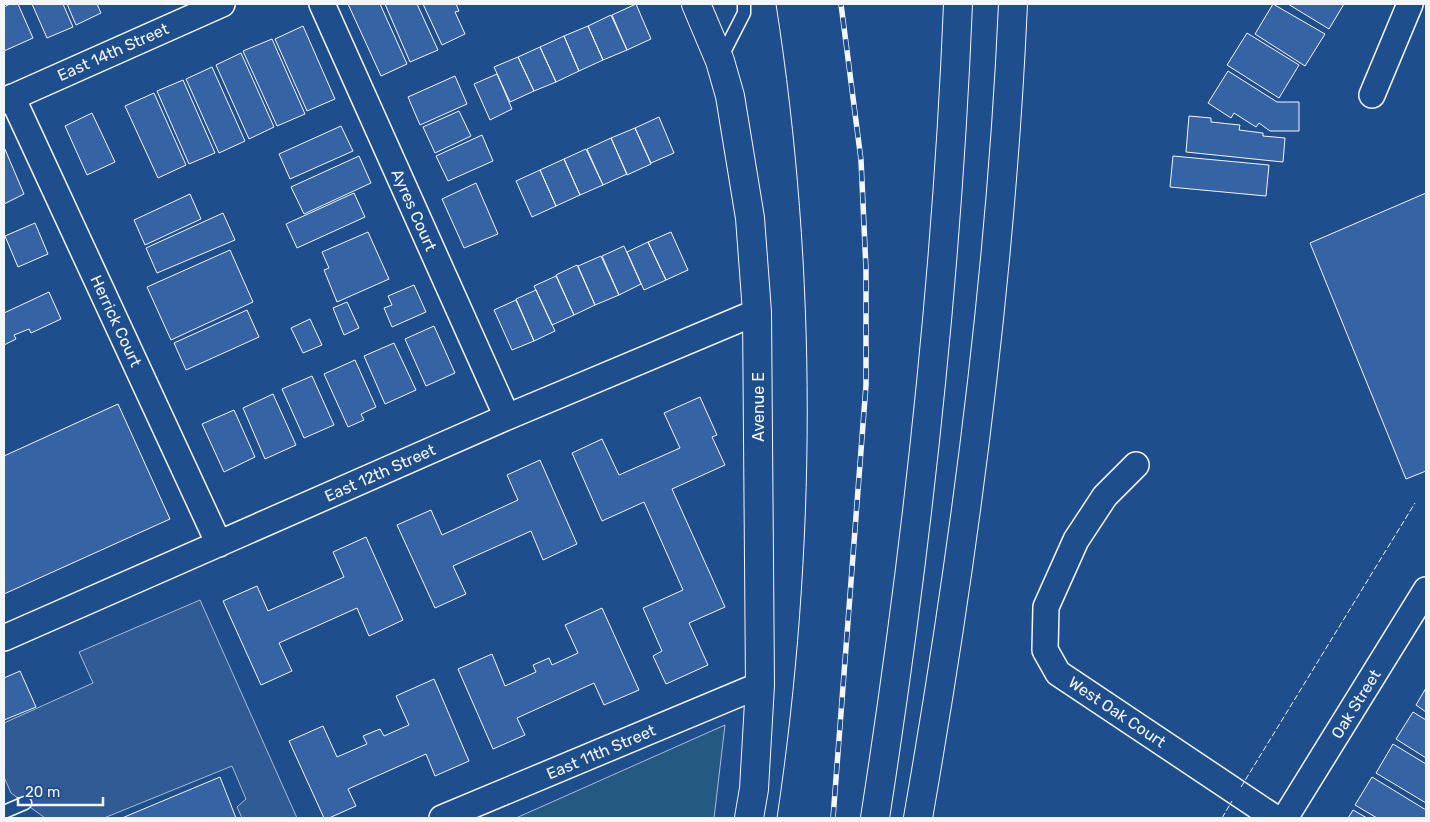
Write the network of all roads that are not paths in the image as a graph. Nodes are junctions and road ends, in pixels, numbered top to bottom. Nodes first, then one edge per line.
1 (222, 4) edge
2 (322, 4) edge
3 (696, 4) edge
4 (744, 4) edge
5 (958, 4) edge
6 (1014, 4) edge
7 (1410, 4) edge
8 (720, 61) junction
9 (1372, 95) dead end
10 (8, 99) edge
11 (757, 312) junction
12 (507, 417) junction
13 (1136, 465) dead end
14 (219, 544) junction
15 (1426, 590) edge
16 (4, 638) edge
17 (760, 685) junction
18 (24, 803) dead end
19 (4, 812) edge
20 (442, 818) edge
21 (749, 818) edge
22 (875, 818) edge
23 (918, 818) edge
24 (1275, 818) edge
25 (1285, 818) edge

1 - 10 street, East 14th Street
2 - 12 street, Ayres Court
3 - 8 main road, Avenue E
4 - 8 lane
5 - 22 main road
6 - 23 main road
7 - 9 street
8 - 11 main road, Avenue E
10 - 14 street, Herrick Court
11 - 12 street, East 12th Street
11 - 17 main road, Avenue E
12 - 14 street, East 12th Street
13 - 24 street, West Oak Court
14 - 16 street, East 12th Street
15 - 25 street, Oak Street
17 - 20 street, East 11th Street
17 - 21 main road, Avenue E
18 - 19 lane

